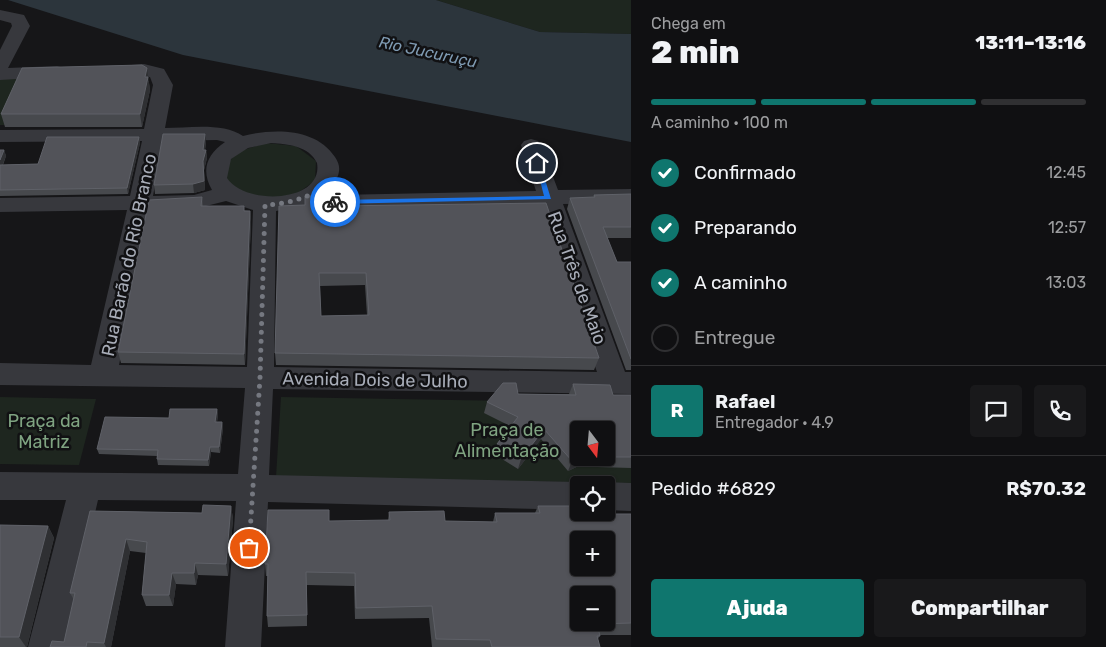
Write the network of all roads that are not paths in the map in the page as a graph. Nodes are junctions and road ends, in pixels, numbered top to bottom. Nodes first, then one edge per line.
1 (0, 16) edge
2 (0, 68) edge
3 (77, 72) edge
4 (96, 72) edge
5 (0, 74) edge
6 (154, 135) junction
7 (0, 136) edge
8 (240, 143) junction
9 (531, 145) dead end
10 (227, 192) junction
11 (314, 193) junction
12 (631, 196) edge
13 (548, 198) junction
14 (140, 204) junction
15 (0, 205) edge
16 (265, 205) junction
17 (0, 374) edge
18 (102, 374) junction
19 (260, 378) junction
20 (623, 383) edge
21 (0, 486) edge
22 (85, 487) junction
23 (253, 488) junction
24 (570, 496) edge
25 (615, 496) edge
26 (631, 497) edge
27 (46, 647) edge
28 (243, 647) edge

1 - 2 street
3 - 5 street
4 - 6 street, Rua Barão do Rio Branco
6 - 7 street
6 - 8 street
6 - 14 street, Rua Barão do Rio Branco
8 - 10 street
8 - 11 street
9 - 13 street, Rua Três de Maio
10 - 14 street
10 - 16 street
11 - 13 street
11 - 16 street
12 - 13 street
13 - 20 street, Rua Três de Maio
14 - 15 street
14 - 18 street, Rua Barão do Rio Branco
16 - 19 street
17 - 18 street, Avenida Dois de Julho
18 - 19 street, Avenida Dois de Julho
19 - 20 street, Avenida Dois de Julho
19 - 23 street
21 - 22 street
22 - 23 street
22 - 27 street
23 - 24 street
23 - 28 street
25 - 26 street

